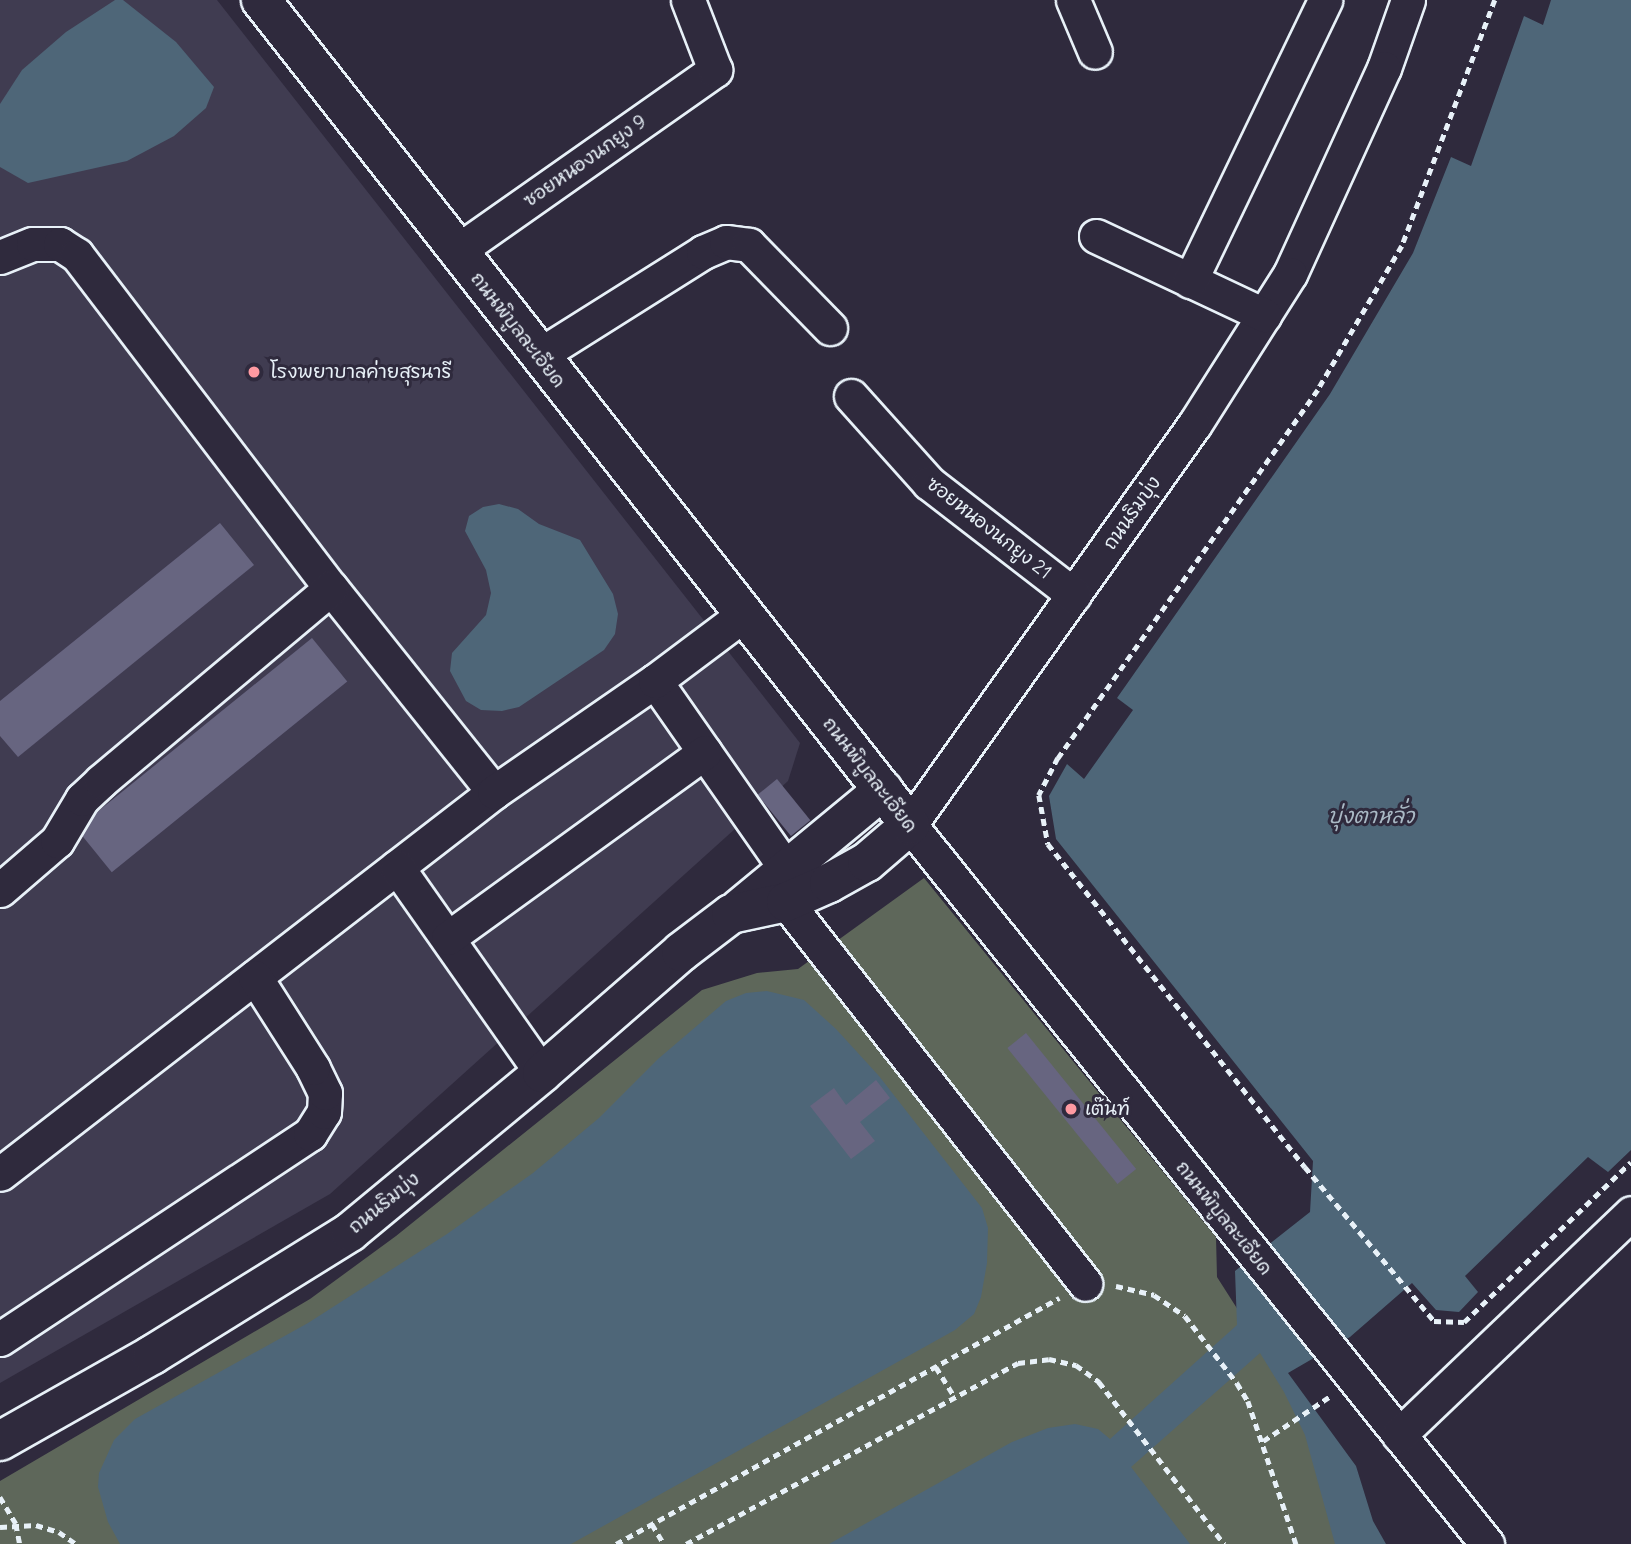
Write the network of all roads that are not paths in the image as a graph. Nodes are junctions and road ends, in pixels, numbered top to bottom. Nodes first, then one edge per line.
1 (261, 0) edge
2 (688, 0) edge
3 (1073, 0) edge
4 (1325, 0) edge
5 (1408, 0) edge
6 (1096, 52) dead end
7 (1096, 236) dead end
8 (456, 252) junction
9 (0, 257) edge
10 (1190, 281) junction
11 (1264, 315) junction
12 (830, 328) dead end
13 (538, 356) junction
14 (851, 396) dead end
15 (331, 588) junction
16 (1074, 595) junction
17 (743, 615) junction
18 (655, 681) junction
19 (705, 752) junction
20 (883, 790) junction
21 (494, 792) junction
22 (910, 825) junction
23 (397, 867) junction
24 (786, 886) junction
25 (0, 890) edge
26 (447, 938) junction
27 (255, 977) junction
28 (542, 1073) junction
29 (0, 1174) edge
30 (1631, 1213) edge
31 (1085, 1284) road end
32 (5, 1349) edge
33 (1399, 1435) junction
34 (0, 1441) edge
35 (1487, 1544) edge

1 - 8 main road, ถนนพิบูลละเอียด
2 - 8 street, ซอยหนองนกยูง 9
3 - 6 street
4 - 10 street
5 - 11 street, ถนนริมบุ่ง
7 - 10 street
8 - 13 main road, ถนนพิบูลละเอียด
9 - 15 street
10 - 11 street
11 - 16 street, ถนนริมบุ่ง
12 - 13 street
13 - 17 main road, ถนนพิบูลละเอียด
14 - 16 street, ซอยหนองนกยูง 21
15 - 21 street
15 - 25 street
16 - 22 street, ถนนริมบุ่ง
17 - 18 street
17 - 20 main road, ถนนพิบูลละเอียด
18 - 19 street
18 - 21 street
19 - 24 street
19 - 26 street
20 - 22 main road, ถนนพิบูลละเอียด
20 - 24 main road, ถนนริมบุ่ง
21 - 23 street
22 - 24 main road, ถนนริมบุ่ง
22 - 33 street, ถนนพิบูลละเอียด
23 - 26 street
23 - 27 street
24 - 28 main road, ถนนริมบุ่ง
24 - 31 street
26 - 28 street
27 - 29 street
27 - 32 street
28 - 34 main road, ถนนริมบุ่ง
30 - 33 street
33 - 35 street, ถนนพิบูลละเอียด

